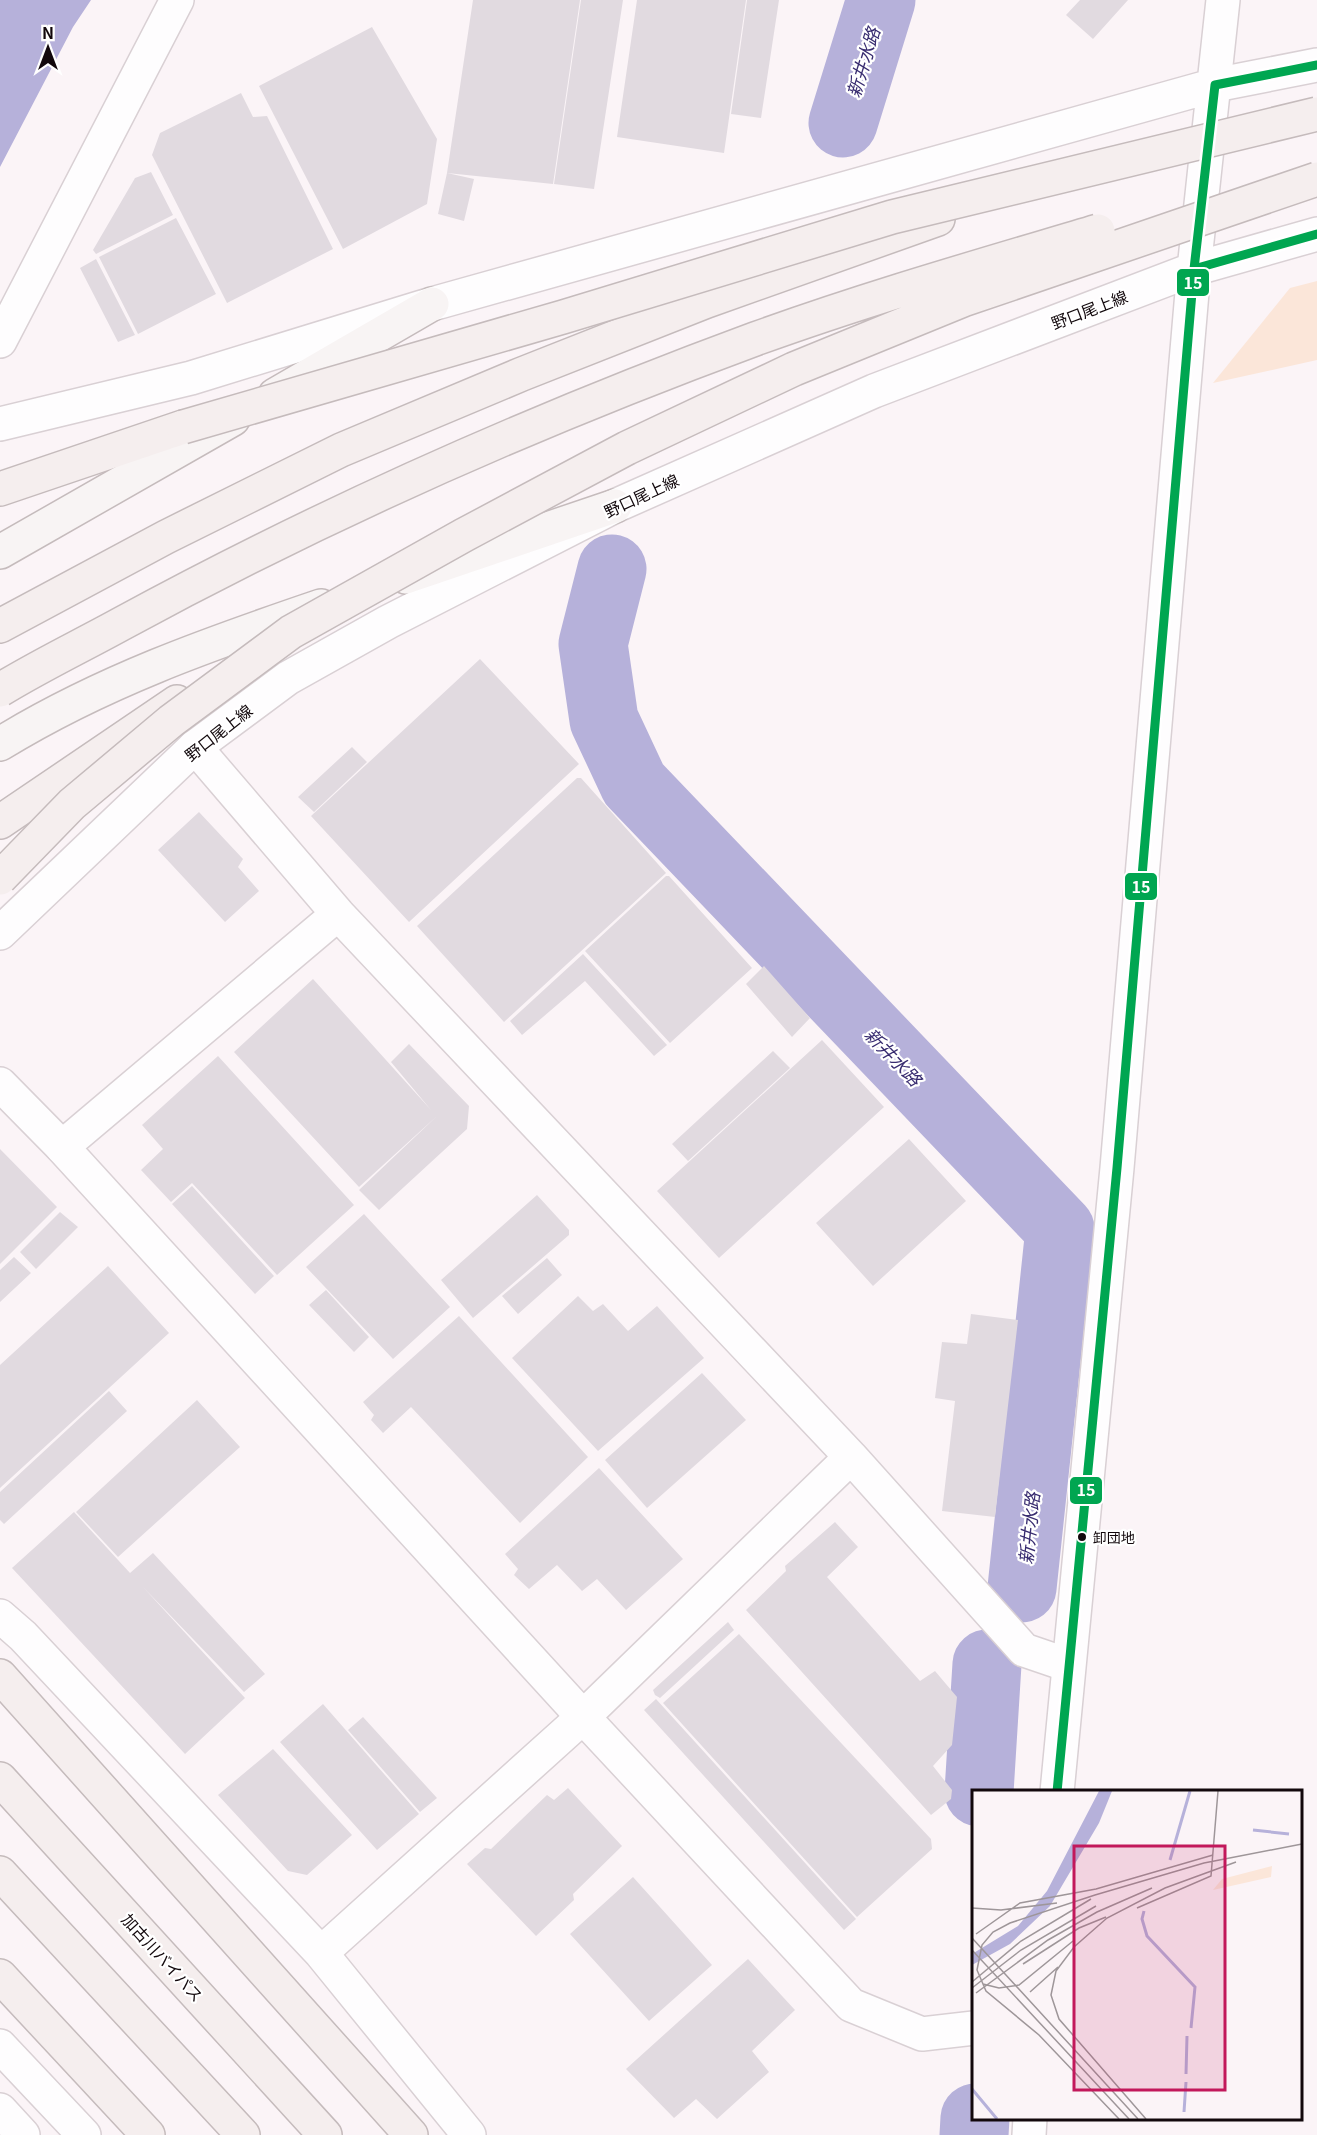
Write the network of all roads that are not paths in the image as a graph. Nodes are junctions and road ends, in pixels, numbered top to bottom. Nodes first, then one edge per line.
1 (177, 0) edge
2 (1223, 0) edge
3 (1317, 65) edge
4 (1215, 85) junction
5 (1317, 114) edge
6 (1138, 155) junction
7 (1317, 171) edge
8 (1317, 179) edge
9 (1317, 234) edge
10 (1194, 269) junction
11 (432, 304) junction
12 (0, 341) edge
13 (0, 424) edge
14 (183, 427) junction
15 (0, 466) edge
16 (0, 489) edge
17 (615, 506) junction
18 (0, 552) edge
19 (0, 626) edge
20 (291, 632) junction
21 (0, 690) edge
22 (0, 744) edge
23 (195, 747) junction
24 (0, 822) edge
25 (0, 878) edge
26 (338, 914) junction
27 (0, 933) edge
28 (0, 1084) edge
29 (62, 1147) junction
30 (851, 1457) junction
31 (0, 1616) edge
32 (1068, 1665) junction
33 (0, 1676) edge
34 (583, 1717) junction
35 (0, 1779) edge
36 (1057, 1790) edge
37 (0, 1873) edge
38 (321, 1953) junction
39 (0, 1976) edge
40 (972, 2028) edge
41 (0, 2046) edge
42 (0, 2110) edge
43 (1030, 2120) edge
44 (23, 2135) edge
45 (84, 2135) edge
46 (148, 2135) edge
47 (243, 2135) edge
48 (325, 2135) edge
49 (411, 2135) edge
50 (470, 2135) edge
51 (1029, 2135) edge

1 - 12 street
2 - 4 street
3 - 4 street
4 - 10 street
4 - 11 street
5 - 6 highway, bridge
6 - 14 highway, bridge
6 - 19 highway, bridge
7 - 21 highway, bridge
8 - 20 highway, bridge
9 - 10 street, 野口尾上線
10 - 17 street, 野口尾上線
10 - 32 street
11 - 13 street
11 - 18 main road
14 - 15 highway
14 - 16 highway
17 - 22 main road
17 - 23 street, 野口尾上線
20 - 24 highway, bridge
20 - 25 highway, bridge
23 - 26 street
23 - 27 street, 野口尾上線
26 - 29 street
26 - 30 street
28 - 29 street
29 - 34 street
30 - 32 street
30 - 34 street
31 - 38 street
32 - 36 street
33 - 49 highway
34 - 38 street
34 - 40 street
35 - 48 highway, 加古川バイパス
37 - 47 highway
38 - 50 street
39 - 46 highway
41 - 45 street
42 - 44 street
43 - 51 street

